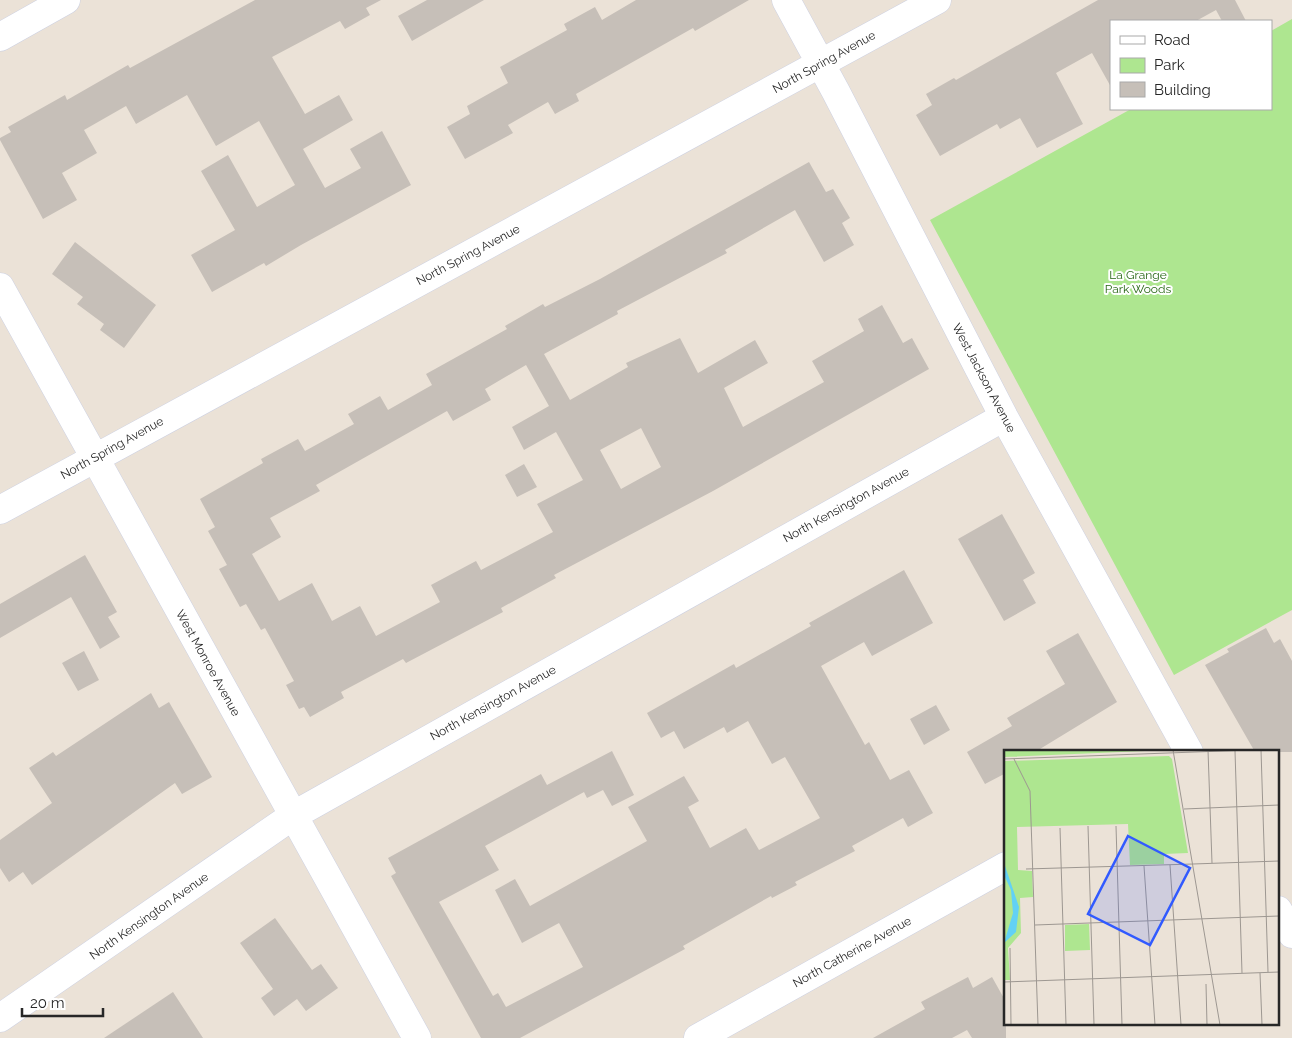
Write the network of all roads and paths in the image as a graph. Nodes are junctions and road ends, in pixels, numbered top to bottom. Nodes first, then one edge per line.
1 (66, 0) edge
2 (786, 0) edge
3 (937, 0) edge
4 (0, 37) edge
5 (821, 64) junction
6 (0, 287) edge
7 (1004, 417) junction
8 (94, 458) junction
9 (0, 510) edge
10 (1188, 750) edge
11 (294, 815) junction
12 (1004, 867) edge
13 (1280, 913) edge
14 (1292, 934) edge
15 (0, 1018) edge
16 (417, 1038) edge
17 (698, 1038) edge

1 - 4 street
2 - 5 street, West Jackson Avenue
3 - 5 street, North Spring Avenue
5 - 7 street, West Jackson Avenue
5 - 8 street, North Spring Avenue
6 - 8 street, West Monroe Avenue
7 - 10 street, West Jackson Avenue
7 - 11 street, North Kensington Avenue
8 - 9 street, North Spring Avenue
8 - 11 street, West Monroe Avenue
11 - 15 street, North Kensington Avenue
11 - 16 street, West Monroe Avenue
12 - 17 street, North Catherine Avenue
13 - 14 street

